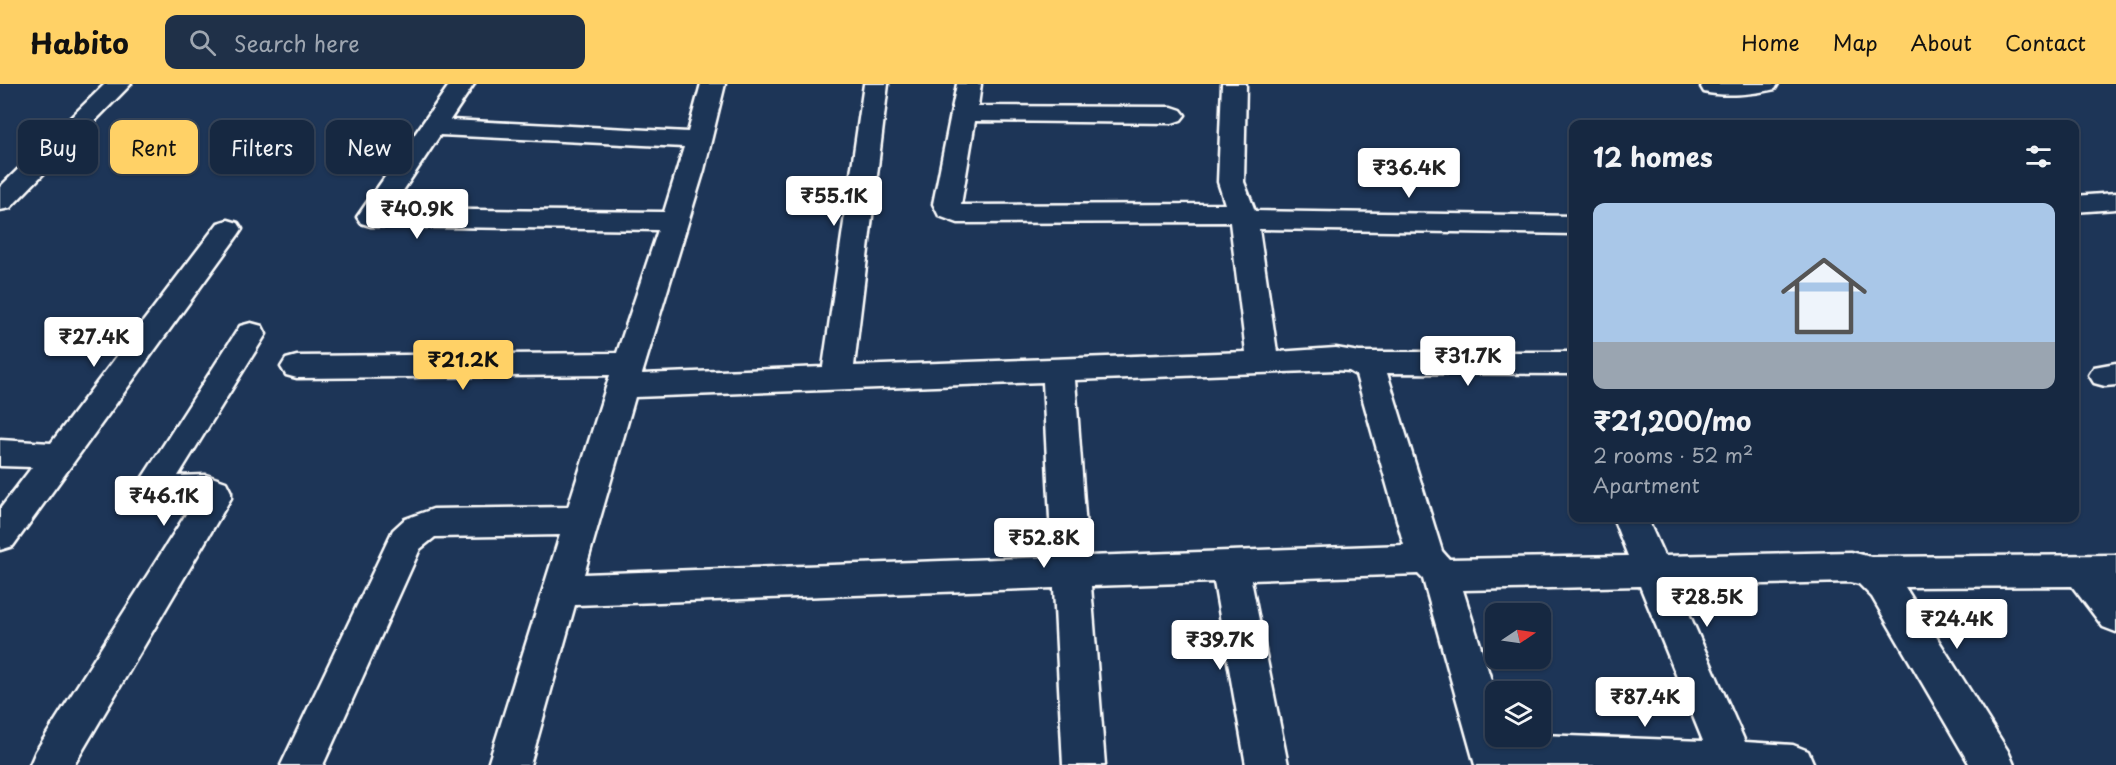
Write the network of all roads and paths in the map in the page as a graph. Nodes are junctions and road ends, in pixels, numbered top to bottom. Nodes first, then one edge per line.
1 (119, 84) edge
2 (462, 84) edge
3 (713, 84) edge
4 (876, 84) edge
5 (969, 84) edge
6 (1234, 84) edge
7 (1766, 84) edge
8 (1713, 87) dead end
9 (965, 113) junction
10 (1172, 116) dead end
11 (433, 127) junction
12 (698, 140) junction
13 (2116, 201) edge
14 (0, 202) edge
15 (2079, 204) edge
16 (1243, 217) junction
17 (674, 220) junction
18 (1569, 225) edge
19 (228, 229) dead end
20 (251, 334) dead end
21 (1268, 362) junction
22 (1362, 362) junction
23 (297, 368) dead end
24 (1058, 369) junction
25 (1569, 369) edge
26 (626, 375) junction
27 (837, 377) junction
28 (0, 453) edge
29 (59, 456) junction
30 (581, 521) junction
31 (1632, 522) edge
32 (0, 536) edge
33 (1432, 566) junction
34 (1230, 567) junction
35 (2099, 570) edge
36 (1652, 571) junction
37 (1871, 572) junction
38 (1072, 573) junction
39 (561, 590) junction
40 (2116, 616) edge
41 (1494, 759) edge
42 (1732, 761) junction
43 (51, 765) edge
44 (302, 765) edge
45 (509, 765) edge
46 (1084, 765) edge
47 (1267, 765) edge
48 (1793, 765) edge
49 (1993, 765) edge

1 - 14 street
2 - 11 street
3 - 12 street
4 - 27 street
5 - 9 street
6 - 16 street
7 - 8 street
9 - 10 street
9 - 16 street
11 - 12 street
11 - 17 street
12 - 17 street
13 - 15 street
16 - 18 street
16 - 21 street
17 - 26 street
19 - 29 street
20 - 43 street
21 - 22 street
21 - 24 street
22 - 25 street
22 - 33 street
23 - 26 street
24 - 27 street
24 - 38 street
26 - 27 street
26 - 30 street
28 - 29 street
29 - 32 street
30 - 39 street
30 - 44 street
31 - 36 street
33 - 34 street
33 - 36 street
33 - 41 street
34 - 38 street
34 - 47 street
35 - 37 street
35 - 40 street
36 - 37 street
36 - 42 street
37 - 49 street
38 - 39 street
38 - 46 street
39 - 45 street
41 - 42 street
42 - 48 street

